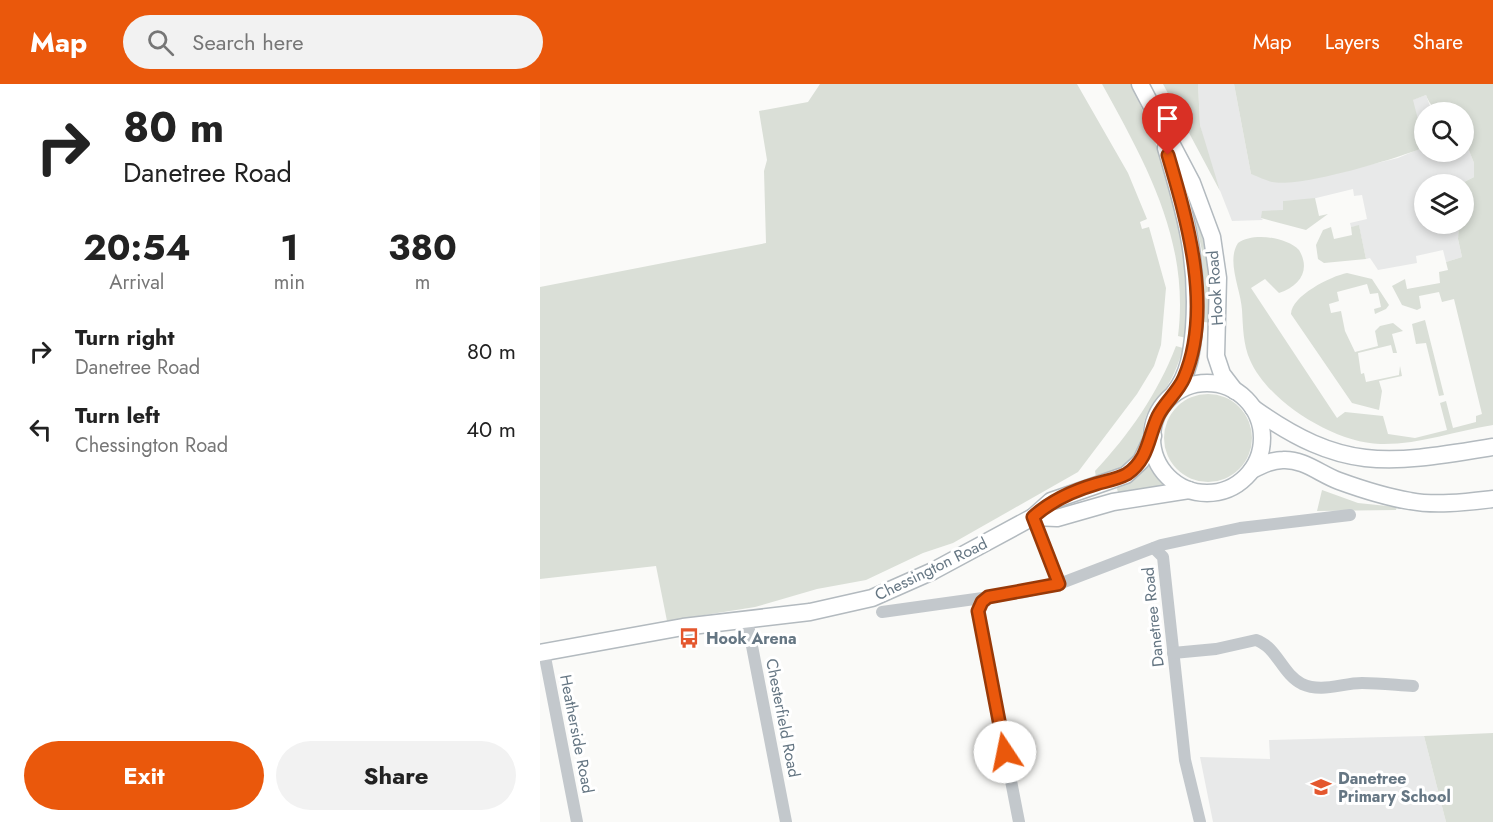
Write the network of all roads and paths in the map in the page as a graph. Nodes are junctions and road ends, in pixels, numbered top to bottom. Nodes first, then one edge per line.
1 (1140, 84) edge
2 (1158, 120) junction
3 (1235, 392) junction
4 (1164, 406) junction
5 (1252, 408) junction
6 (1153, 436) junction
7 (1493, 447) edge
8 (1252, 470) junction
9 (1189, 490) junction
10 (1493, 499) edge
11 (1350, 515) dead end
12 (1033, 517) junction
13 (1154, 548) junction
14 (1059, 584) junction
15 (988, 597) junction
16 (882, 612) dead end
17 (747, 620) junction
18 (542, 652) edge
19 (1173, 653) junction
20 (1413, 686) dead end
21 (577, 822) edge
22 (786, 822) edge
23 (1019, 822) edge
24 (1200, 822) edge

1 - 2 main road, Hook Road
2 - 3 main road, Hook Road
2 - 4 main road, Hook Road
3 - 4 main road
3 - 5 main road
4 - 6 main road, Chessington Road
5 - 7 main road
5 - 8 main road
6 - 9 main road
6 - 12 main road, Chessington Road
8 - 9 main road, Chessington Road
8 - 10 main road, Chessington Road
9 - 12 main road, Chessington Road
11 - 13 street
12 - 14 street
12 - 17 main road, Chessington Road
13 - 14 street, Danetree Road
13 - 19 street, Danetree Road
14 - 15 street, Danetree Road
15 - 16 street, Danetree Road
15 - 23 street
17 - 18 main road, Chessington Road
17 - 22 street, Chesterfield Road
18 - 21 street, Heatherside Road
19 - 20 street
19 - 24 street, Danetree Road

